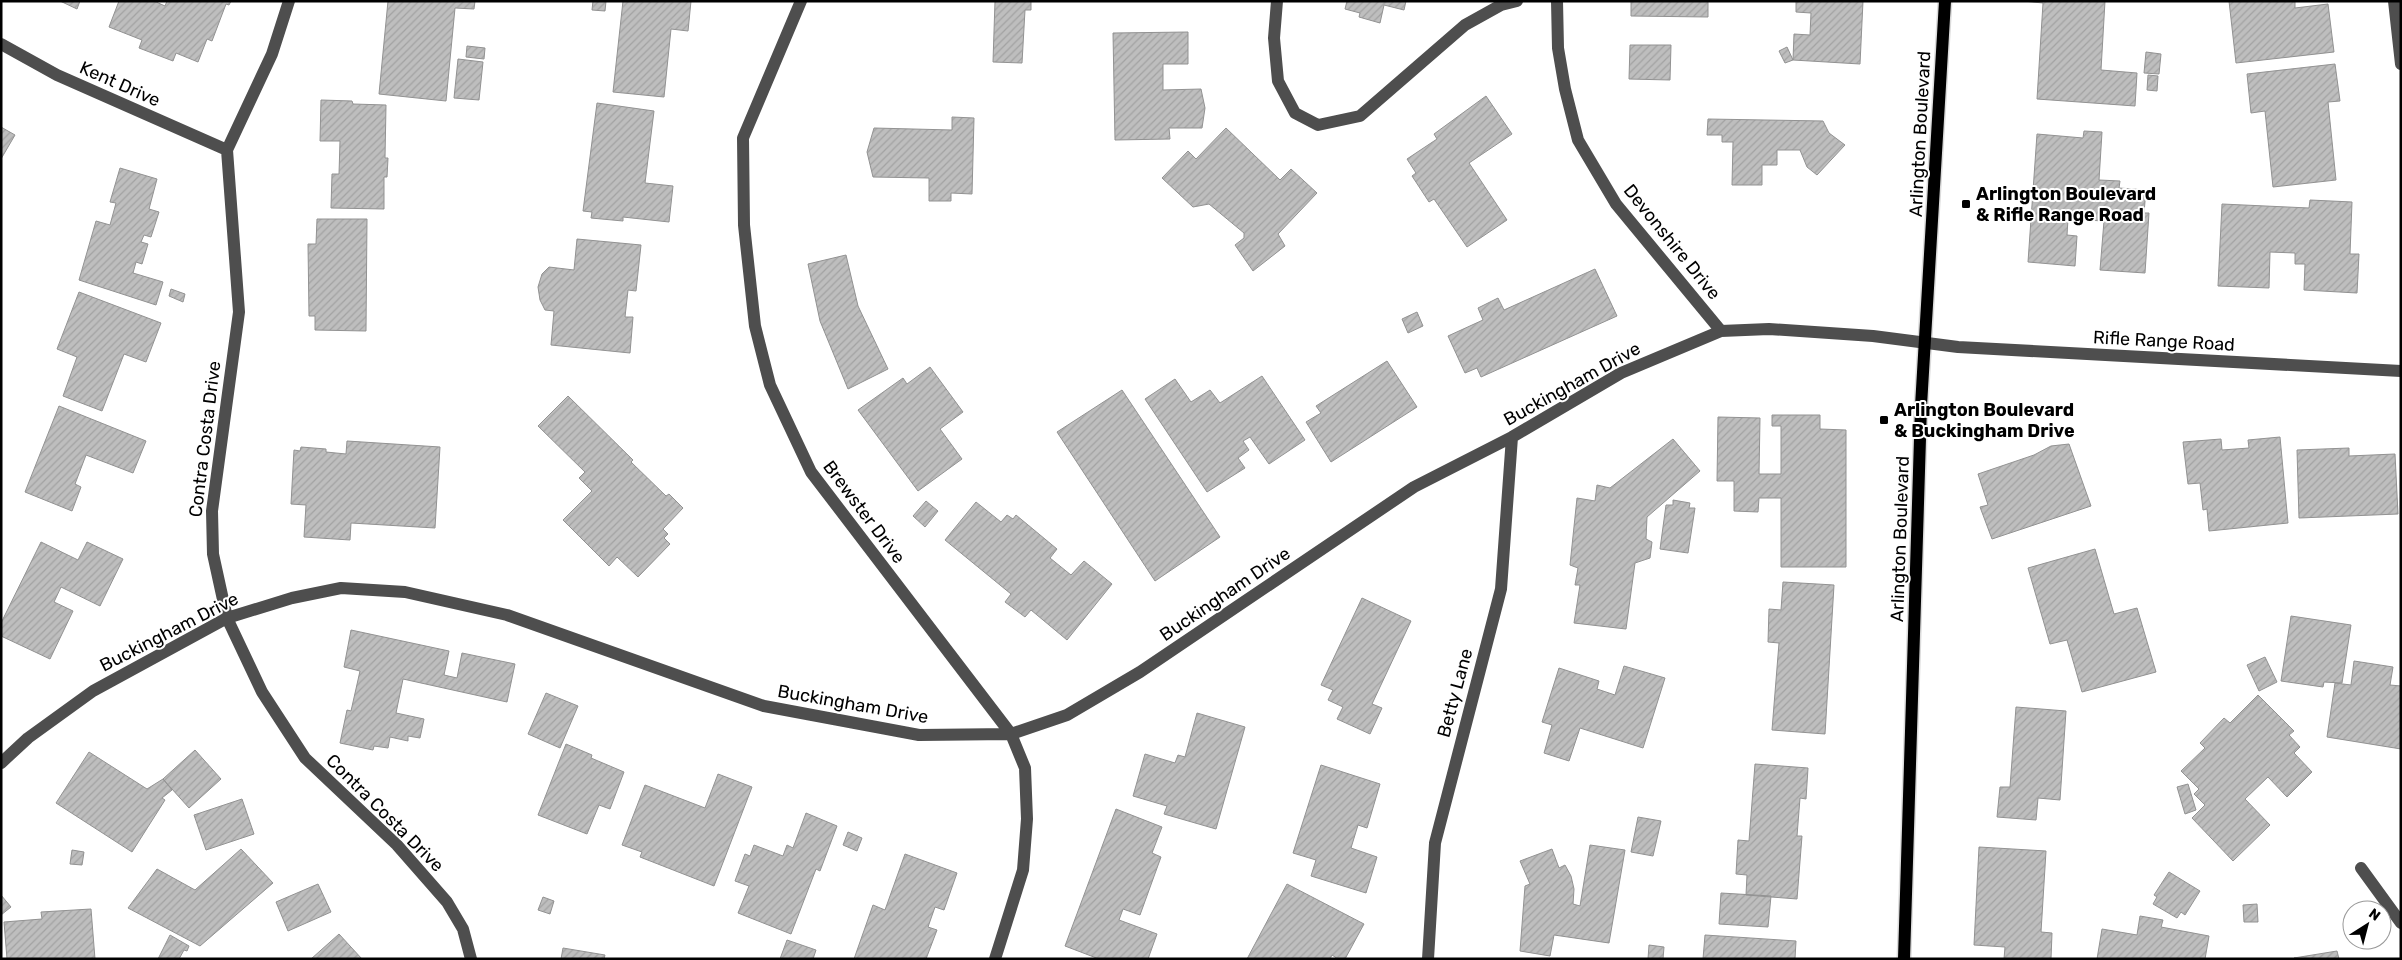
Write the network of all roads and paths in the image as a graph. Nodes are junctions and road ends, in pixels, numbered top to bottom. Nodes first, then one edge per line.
1 (289, 1) edge
2 (801, 1) edge
3 (1277, 1) edge
4 (1517, 1) edge
5 (1558, 1) edge
6 (1945, 1) edge
7 (2394, 1) edge
8 (1, 44) edge
9 (2401, 64) edge
10 (228, 150) junction
11 (1721, 331) junction
12 (1925, 343) junction
13 (2401, 371) edge
14 (1512, 437) junction
15 (226, 618) junction
16 (1011, 734) junction
17 (1, 763) edge
18 (2361, 868) dead end
19 (2401, 923) edge
20 (471, 959) edge
21 (995, 959) edge
22 (1428, 959) edge
23 (1904, 959) edge

1 - 10 street, Contra Costa Drive
2 - 16 street, Brewster Drive
3 - 4 street
5 - 11 street, Devonshire Drive
6 - 12 main road, Arlington Boulevard
7 - 9 street
8 - 10 street, Kent Drive
10 - 15 street, Contra Costa Drive
11 - 12 street, Buckingham Drive
11 - 14 street, Buckingham Drive
12 - 13 street, Rifle Range Road
12 - 23 main road, Arlington Boulevard
14 - 16 street, Buckingham Drive
14 - 22 street, Betty Lane
15 - 16 street, Buckingham Drive
15 - 17 street, Buckingham Drive
15 - 20 street, Contra Costa Drive
16 - 21 street, Brewster Drive
18 - 19 street

